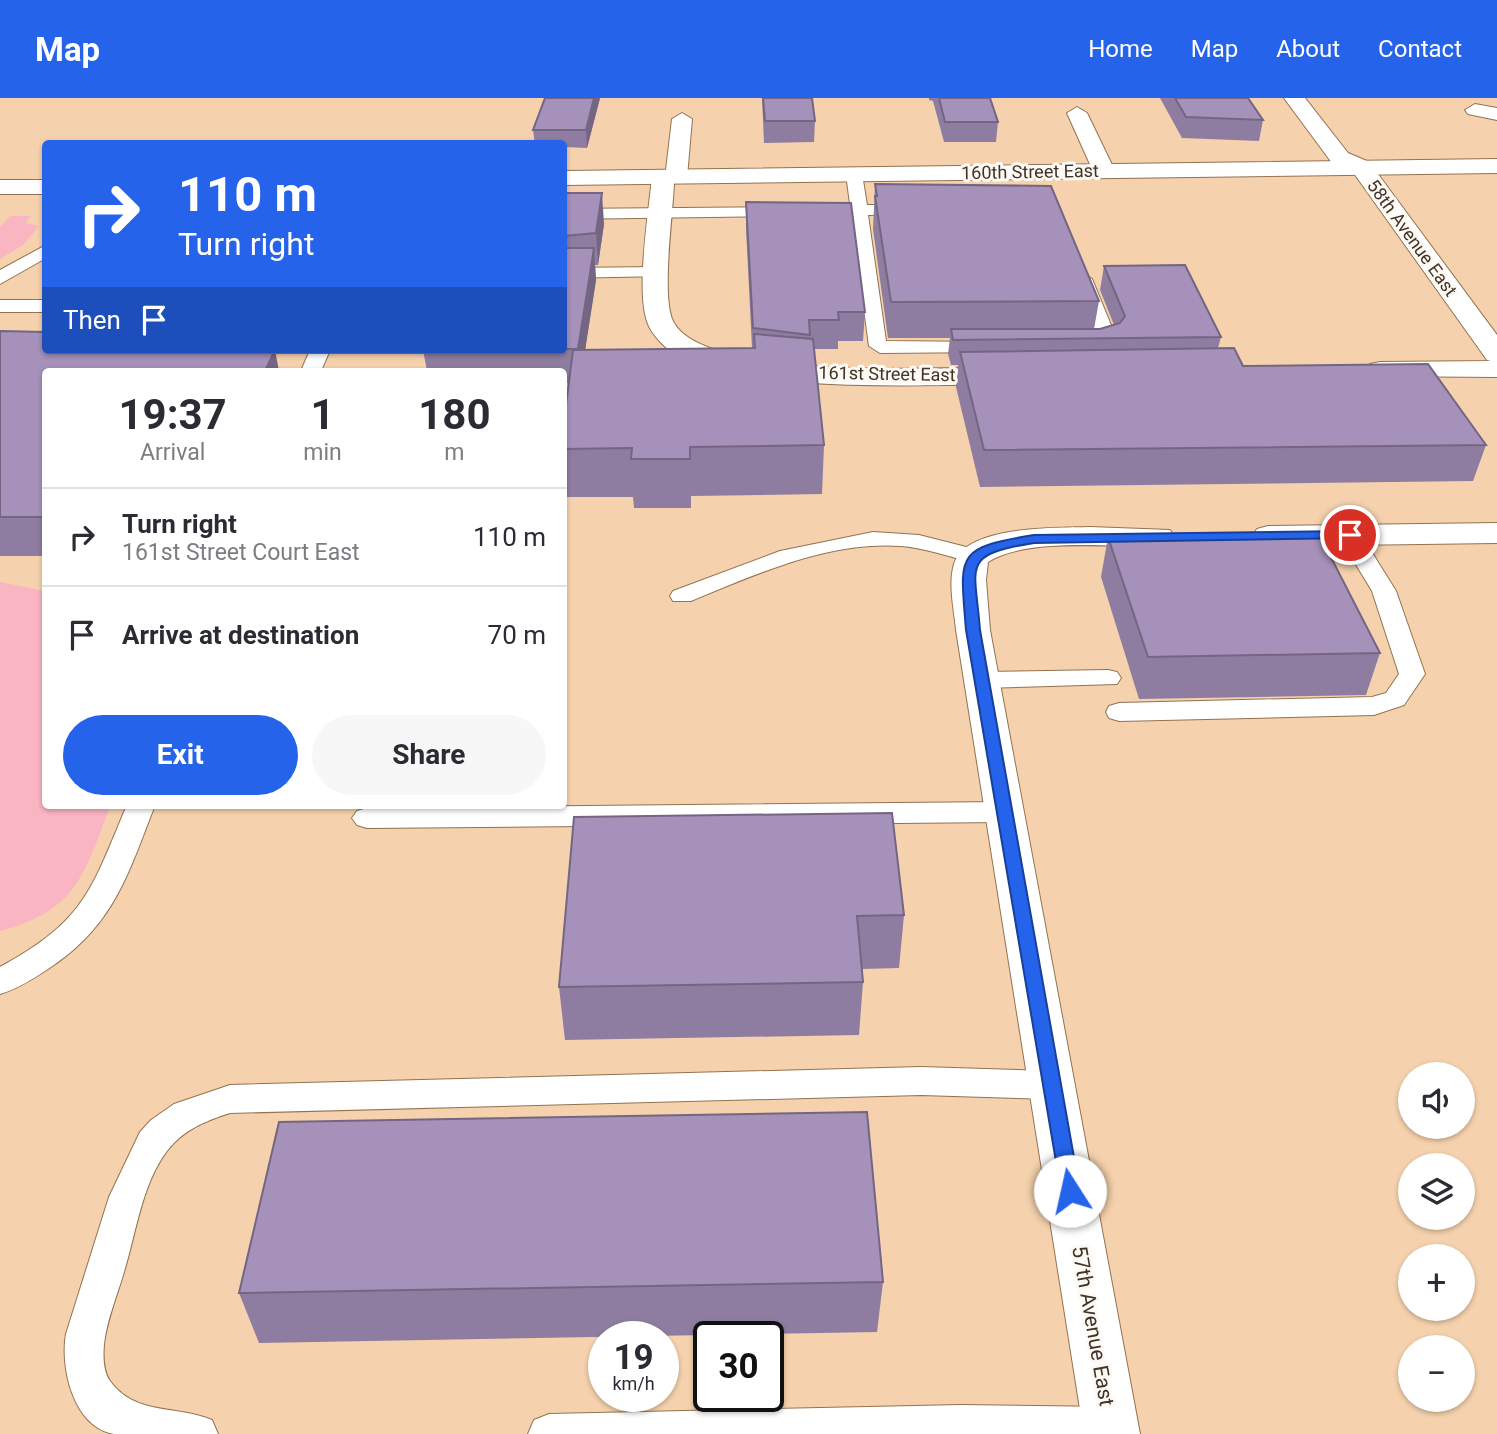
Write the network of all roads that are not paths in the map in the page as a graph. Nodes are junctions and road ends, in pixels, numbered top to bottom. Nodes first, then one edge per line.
1 (1294, 98) edge
2 (1475, 110) dead end
3 (1077, 113) dead end
4 (1497, 114) edge
5 (682, 119) dead end
6 (1497, 166) edge
7 (1361, 167) junction
8 (1104, 171) junction
9 (854, 174) junction
10 (670, 176) junction
11 (567, 178) edge
12 (0, 187) edge
13 (42, 187) edge
14 (859, 210) junction
15 (926, 210) edge
16 (805, 212) edge
17 (662, 213) junction
18 (567, 214) edge
19 (42, 252) edge
20 (1078, 267) edge
21 (659, 272) junction
22 (567, 273) edge
23 (0, 278) edge
24 (0, 306) edge
25 (42, 306) edge
26 (1070, 347) edge
27 (1004, 348) edge
28 (1497, 354) edge
29 (1497, 369) edge
30 (1354, 371) edge
31 (1033, 375) edge
32 (1497, 533) edge
33 (1350, 535) junction
34 (1240, 536) edge
35 (1185, 537) edge
36 (974, 556) junction
37 (682, 596) dead end
38 (1108, 678) dead end
39 (982, 680) junction
40 (1119, 712) dead end
41 (139, 809) edge
42 (1004, 812) junction
43 (367, 818) dead end
44 (0, 982) edge
45 (1051, 1085) junction
46 (808, 1431) edge
47 (1111, 1431) edge
48 (197, 1434) edge
49 (549, 1434) edge

1 - 7 street, 58th Avenue East
2 - 4 street
3 - 8 street
5 - 10 street
6 - 7 street, 160th Street East
7 - 8 street, 160th Street East
7 - 28 street, 58th Avenue East
8 - 9 street, 160th Street East
9 - 10 street, 160th Street East
9 - 14 lane
10 - 11 street, 160th Street East
10 - 17 street
12 - 13 street
14 - 15 lane
14 - 27 lane
16 - 17 lane
17 - 18 lane
17 - 21 street
19 - 23 lane
20 - 26 lane
21 - 22 lane
21 - 31 street, 161st Street East
24 - 25 lane
29 - 30 street
32 - 33 street
33 - 34 street
33 - 40 lane
35 - 36 street
36 - 37 lane
36 - 39 street, 57th Avenue East
38 - 39 lane
39 - 42 street, 57th Avenue East
41 - 44 lane
42 - 43 lane
42 - 45 street, 57th Avenue East
45 - 47 street, 57th Avenue East
45 - 48 lane
46 - 47 lane
46 - 49 lane

